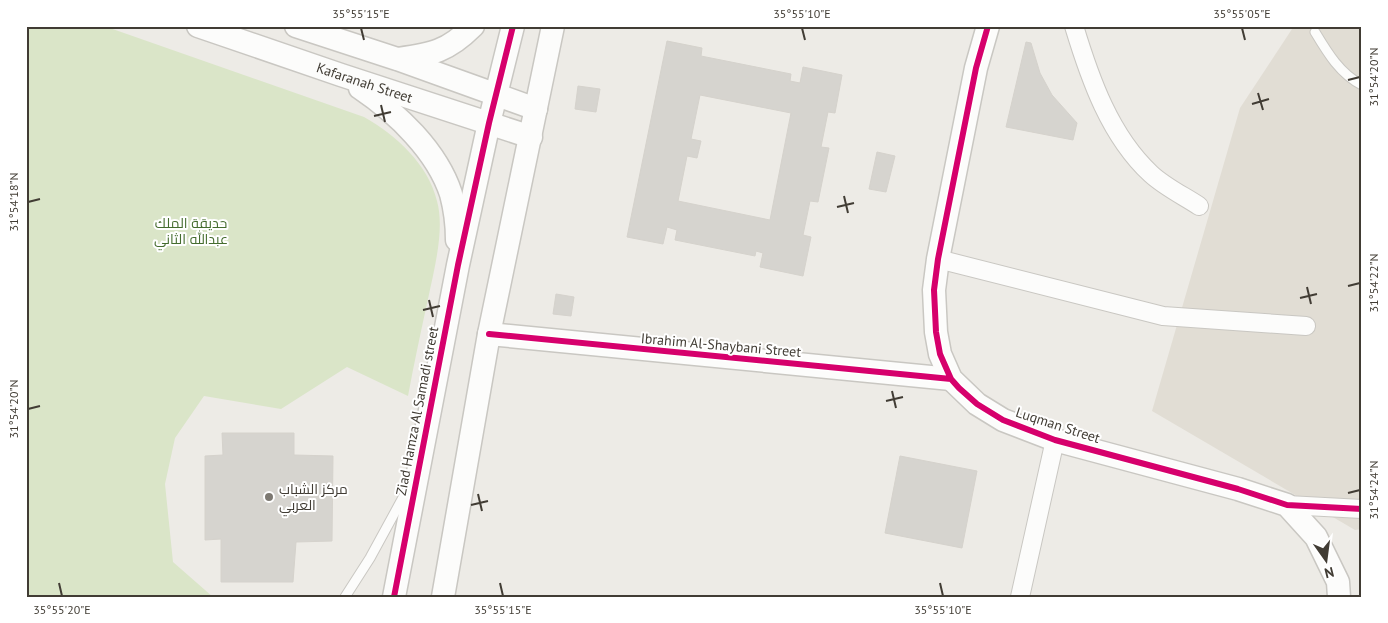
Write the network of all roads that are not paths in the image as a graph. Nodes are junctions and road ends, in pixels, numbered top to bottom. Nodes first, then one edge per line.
1 (198, 26) edge
2 (296, 26) edge
3 (472, 26) edge
4 (513, 26) edge
5 (553, 26) edge
6 (988, 26) edge
7 (1074, 26) edge
8 (1315, 32) dead end
9 (397, 59) junction
10 (341, 75) junction
11 (1362, 85) edge
12 (497, 95) junction
13 (536, 109) junction
14 (489, 123) junction
15 (531, 137) junction
16 (1200, 206) dead end
17 (938, 259) junction
18 (458, 265) junction
19 (1306, 326) dead end
20 (489, 334) junction
21 (951, 380) junction
22 (1055, 440) junction
23 (419, 465) junction
24 (1287, 506) junction
25 (1362, 509) edge
26 (345, 597) edge
27 (394, 597) edge
28 (443, 597) edge
29 (1020, 597) edge
30 (1339, 597) edge

1 - 10 street, Kafaranah Street
2 - 9 street
3 - 9 street
4 - 12 street, Ziad Hamza Al Samadi street
5 - 13 street
6 - 17 street, Luqman Street
7 - 16 street
8 - 11 lane
9 - 12 street
10 - 14 street, Kafaranah Street
10 - 18 street
12 - 13 street
12 - 14 street, Ziad Hamza Al Samadi street
13 - 15 street
14 - 15 street, Kafaranah Street
14 - 18 street, Ziad Hamza Al Samadi street
15 - 20 street
17 - 19 street
17 - 21 street, Luqman Street
18 - 23 street, Ziad Hamza Al Samadi street
20 - 21 street, Ibrahim Al-Shaybani Street
20 - 28 street
21 - 22 street, Luqman Street
22 - 24 street, Luqman Street
22 - 29 street
23 - 26 lane
23 - 27 street, Ziad Hamza Al Samadi street
24 - 25 street
24 - 30 street

